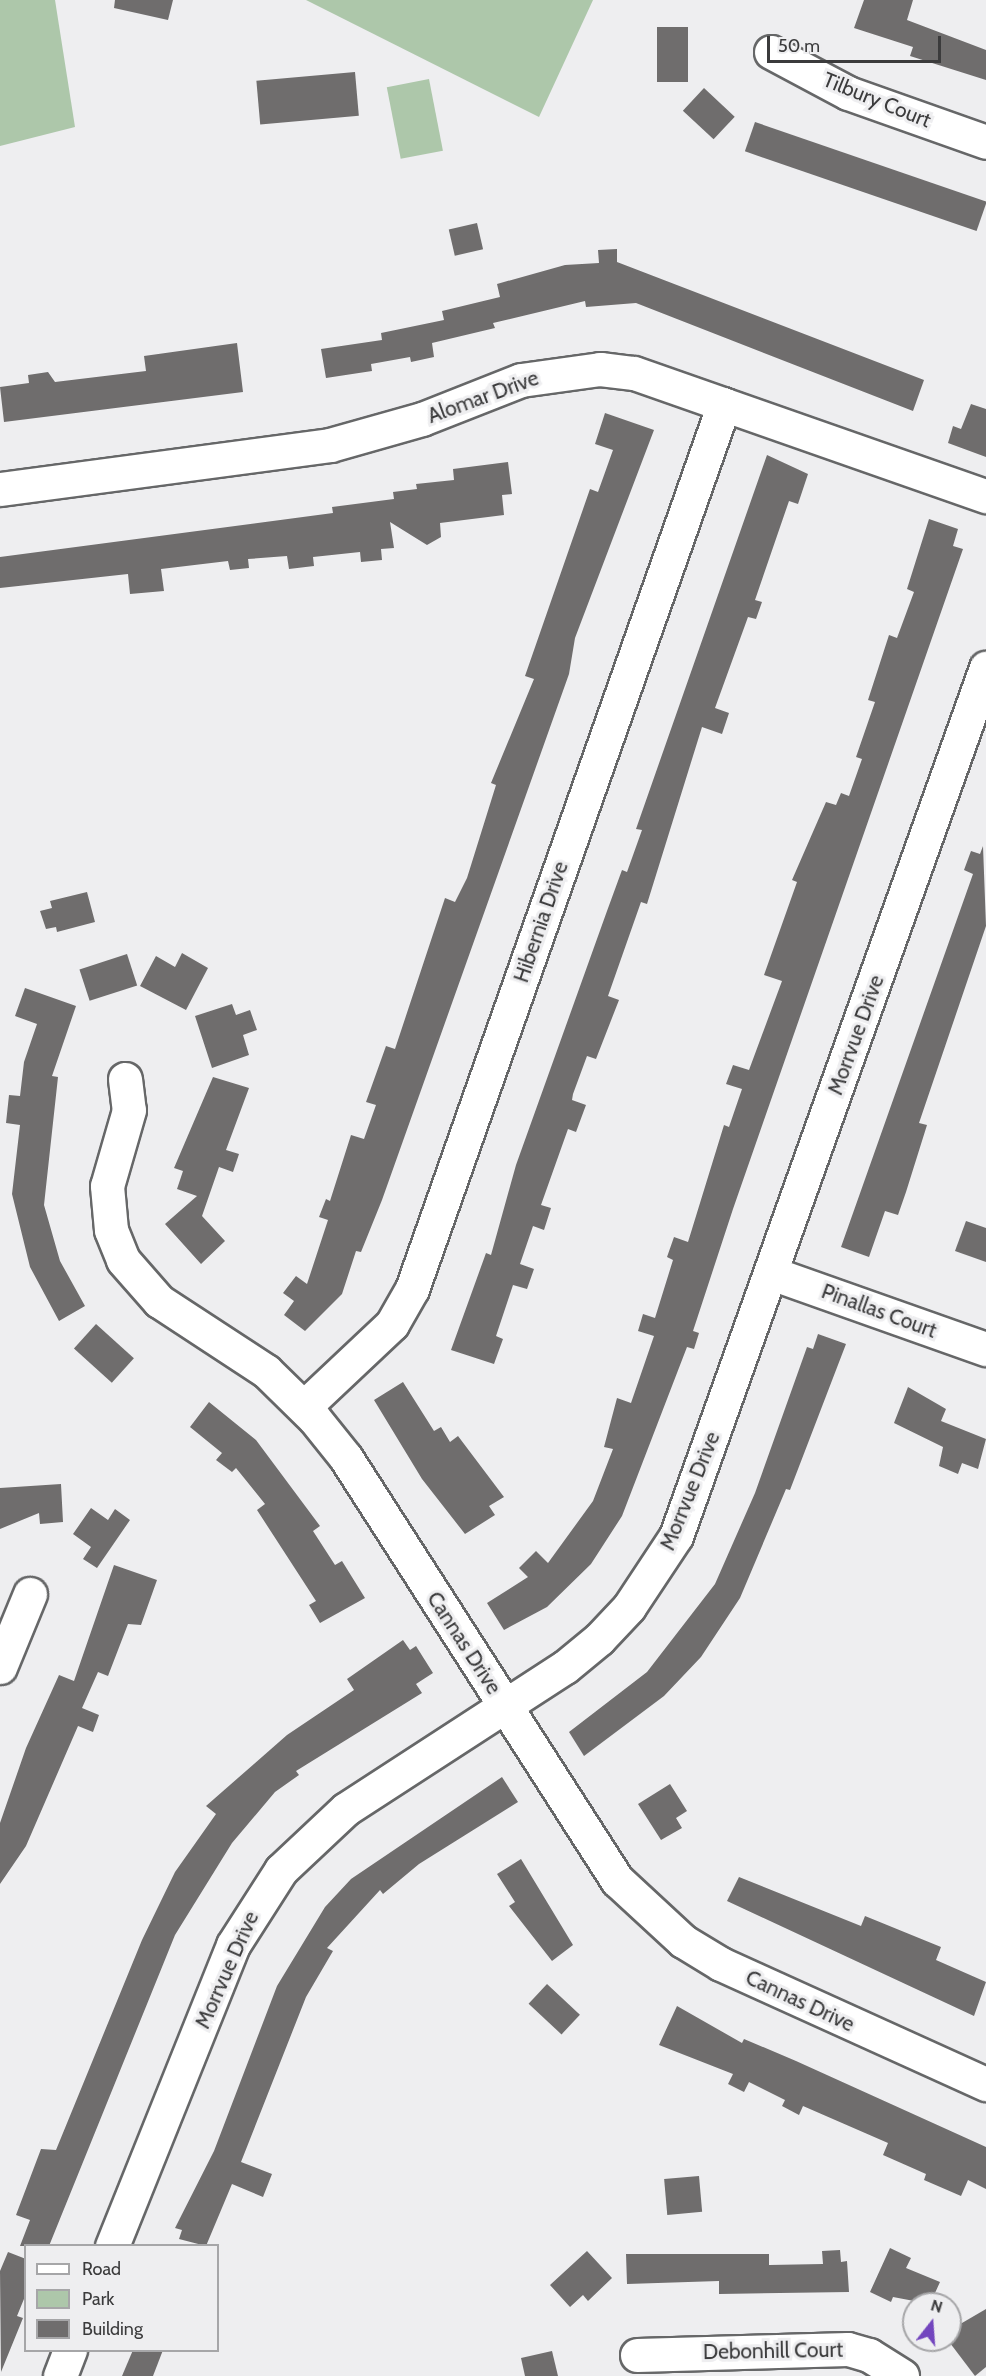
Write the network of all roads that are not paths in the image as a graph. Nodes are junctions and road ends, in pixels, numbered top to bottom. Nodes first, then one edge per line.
1 (771, 52) dead end
2 (986, 142) edge
3 (724, 404) junction
4 (0, 489) edge
5 (986, 496) edge
6 (986, 668) edge
7 (125, 1079) dead end
8 (771, 1273) junction
9 (986, 1349) edge
10 (304, 1407) junction
11 (30, 1594) dead end
12 (0, 1667) edge
13 (504, 1707) junction
14 (986, 2084) edge
15 (113, 2244) edge
16 (69, 2352) edge
17 (637, 2355) dead end
18 (60, 2376) edge
19 (902, 2376) edge

1 - 2 street, Tilbury Court
3 - 4 street, Alomar Drive
3 - 5 street, Alomar Drive
3 - 10 street, Hibernia Drive
6 - 8 street, Morrvue Drive
7 - 10 street, Cannas Drive
8 - 9 street, Pinallas Court
8 - 13 street, Morrvue Drive
10 - 13 street, Cannas Drive
11 - 12 street
13 - 14 street, Cannas Drive
13 - 15 street, Morrvue Drive
16 - 18 street
17 - 19 street, Debonhill Court

